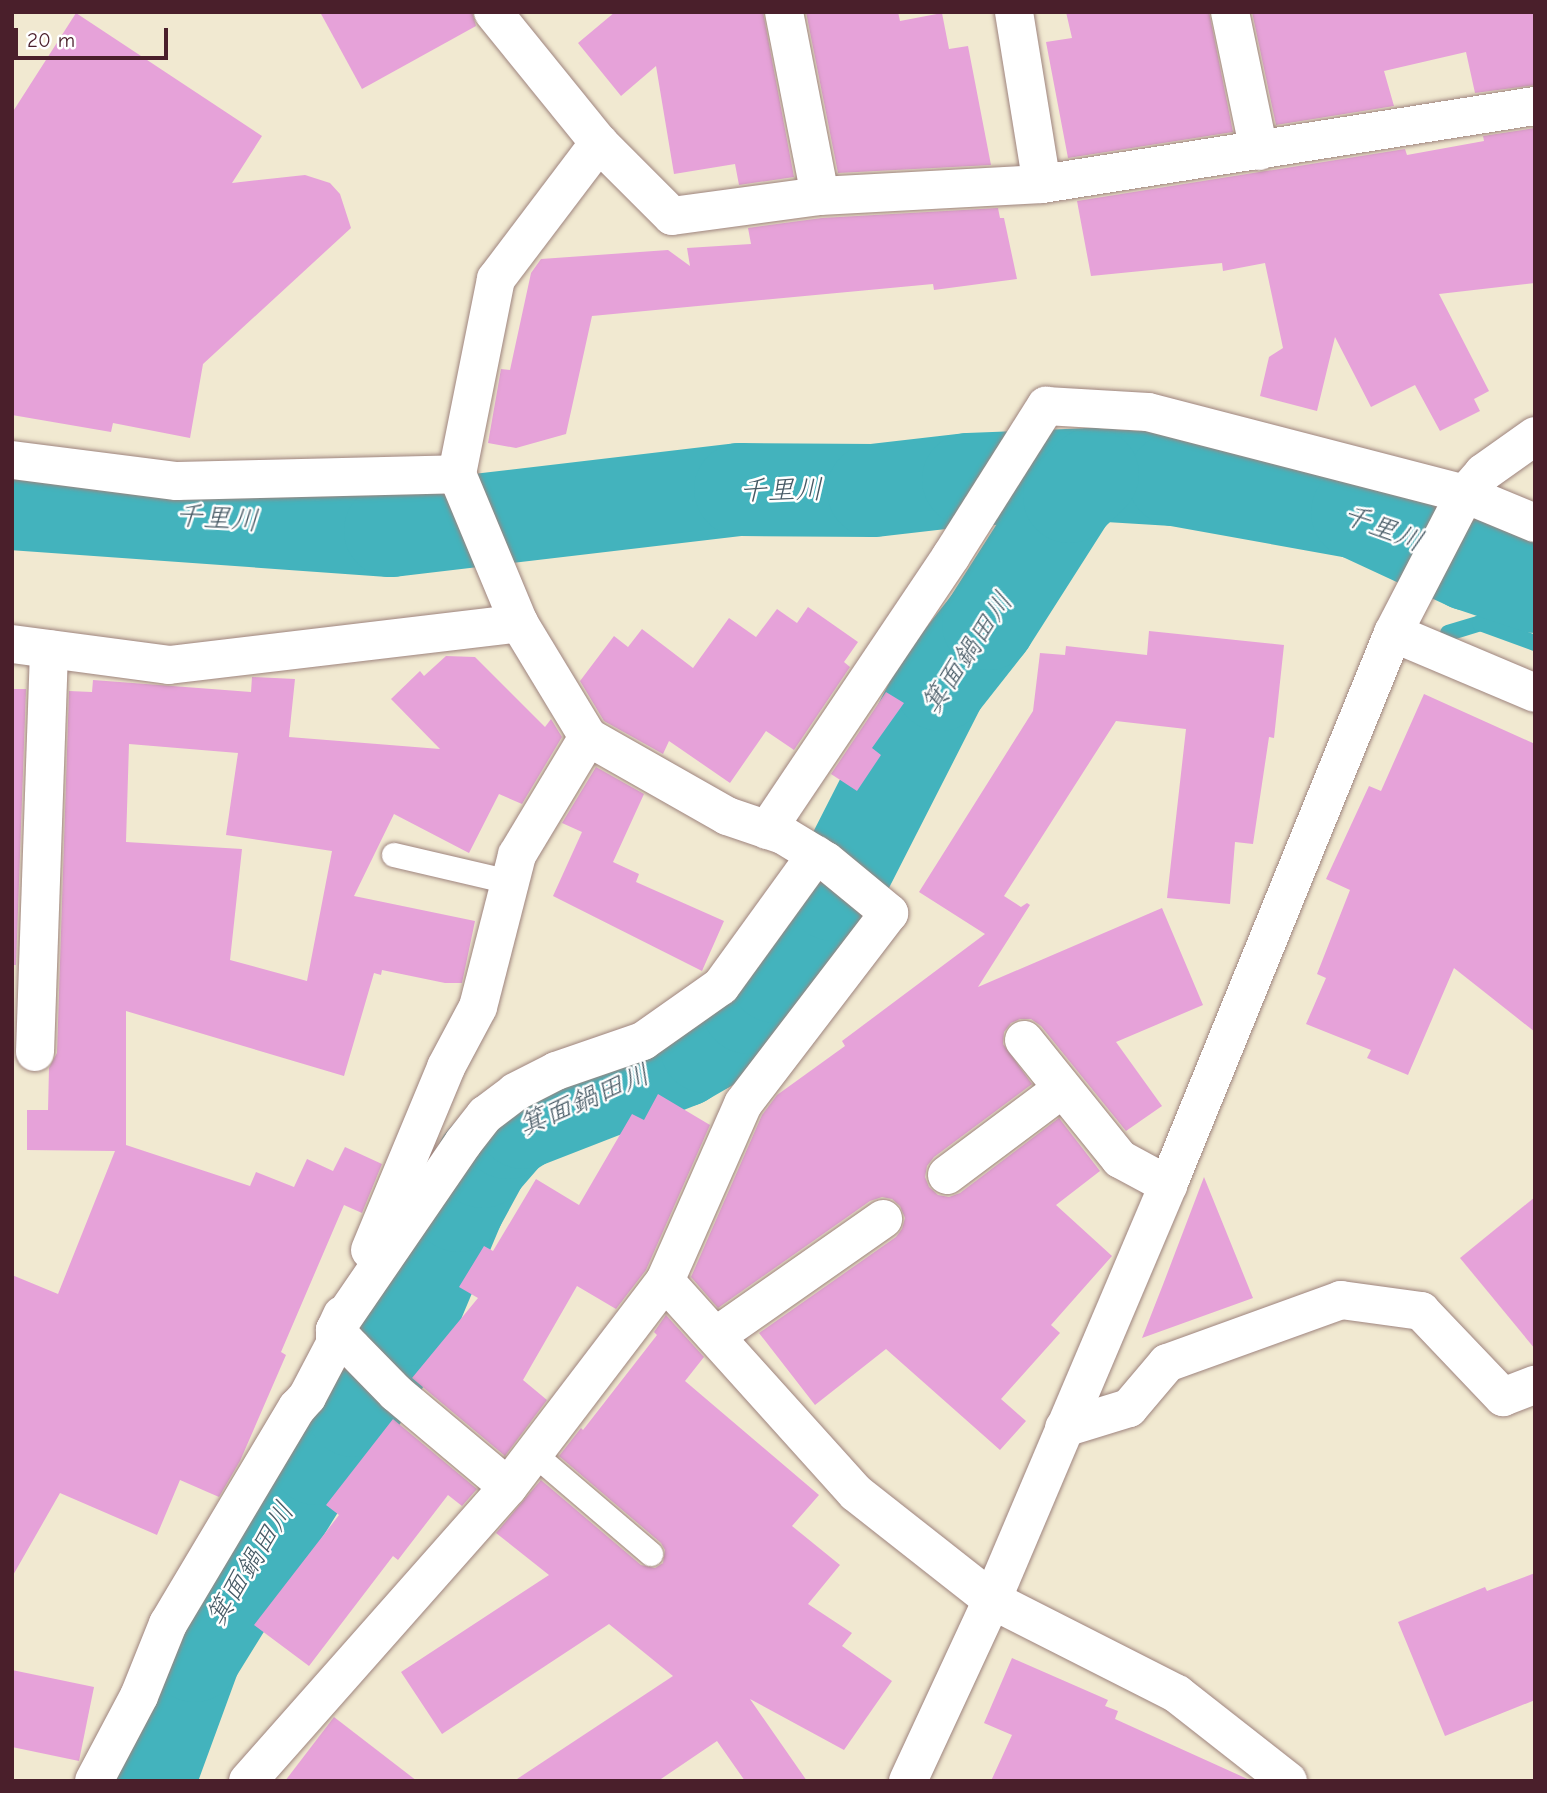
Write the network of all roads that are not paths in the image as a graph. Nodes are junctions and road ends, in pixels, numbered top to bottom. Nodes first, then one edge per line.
1 (493, 12) edge
2 (784, 12) edge
3 (1014, 12) edge
4 (1230, 12) edge
5 (1535, 106) edge
6 (599, 143) junction
7 (1259, 151) junction
8 (1042, 184) junction
9 (820, 196) junction
10 (1535, 436) edge
11 (12, 460) edge
12 (457, 474) junction
13 (1461, 502) junction
14 (1535, 523) edge
15 (519, 623) junction
16 (1396, 627) junction
17 (30, 646) edge
18 (1535, 693) edge
19 (588, 737) junction
20 (767, 830) junction
21 (394, 855) dead end
22 (821, 858) junction
23 (509, 882) junction
24 (1024, 1040) dead end
25 (35, 1052) dead end
26 (1062, 1089) junction
27 (947, 1175) dead end
28 (1168, 1185) junction
29 (883, 1219) dead end
30 (664, 1282) junction
31 (716, 1336) junction
32 (344, 1339) junction
33 (1535, 1385) edge
34 (1064, 1428) junction
35 (534, 1454) junction
36 (508, 1488) junction
37 (651, 1554) dead end
38 (992, 1600) junction
39 (93, 1781) edge
40 (248, 1781) edge
41 (908, 1781) edge
42 (1288, 1781) edge

1 - 6 street
2 - 9 street
3 - 8 street
4 - 7 street
5 - 7 street
6 - 9 street
6 - 12 street
7 - 8 street
8 - 9 street
10 - 13 street
11 - 12 street
12 - 15 street
13 - 14 street
13 - 16 street
13 - 20 street
15 - 17 street
15 - 19 street
16 - 18 street
16 - 28 street
17 - 25 street
19 - 20 street
19 - 23 street
20 - 22 street
21 - 23 lane
22 - 30 street
22 - 32 street
23 - 32 street
24 - 26 street
26 - 27 street
26 - 28 street
28 - 34 street
29 - 31 street
30 - 31 street
30 - 35 street
31 - 38 street
32 - 36 street
32 - 39 street
33 - 34 street
34 - 38 street
35 - 36 street
35 - 37 lane
36 - 40 street
38 - 41 street
38 - 42 street

